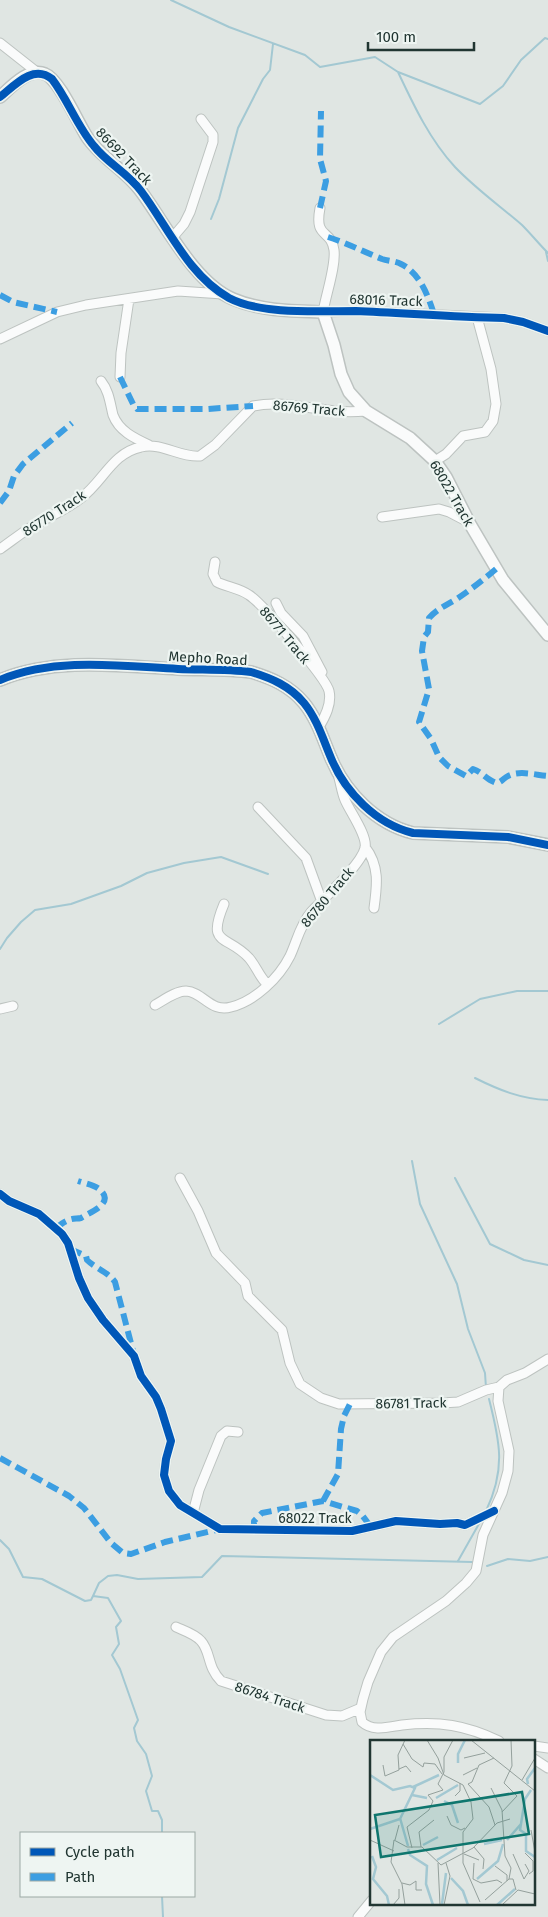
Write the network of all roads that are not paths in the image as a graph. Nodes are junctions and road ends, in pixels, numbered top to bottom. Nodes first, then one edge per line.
1 (0, 43) edge
2 (38, 73) junction
3 (0, 97) edge
4 (201, 119) dead end
5 (320, 208) dead end
6 (172, 238) junction
7 (223, 294) junction
8 (129, 299) junction
9 (323, 312) junction
10 (477, 317) junction
11 (548, 331) edge
12 (0, 339) edge
13 (120, 377) dead end
14 (101, 382) dead end
15 (253, 406) joint
16 (366, 411) junction
17 (149, 446) junction
18 (435, 460) junction
19 (382, 517) dead end
20 (470, 524) junction
21 (0, 548) edge
22 (215, 562) dead end
23 (276, 603) dead end
24 (548, 635) edge
25 (0, 680) edge
26 (327, 684) junction
27 (319, 727) junction
28 (338, 772) junction
29 (258, 807) dead end
30 (548, 845) edge
31 (365, 847) junction
32 (322, 902) junction
33 (224, 904) dead end
34 (374, 908) dead end
35 (267, 984) junction
36 (155, 1005) dead end
37 (13, 1006) dead end
38 (0, 1009) edge
39 (180, 1178) dead end
40 (0, 1194) edge
41 (548, 1359) edge
42 (499, 1386) junction
43 (238, 1432) dead end
44 (494, 1511) junction
45 (193, 1512) junction
46 (176, 1627) dead end
47 (361, 1708) junction
48 (494, 1740) edge
49 (536, 1760) edge
50 (548, 1768) edge
51 (370, 1902) edge
52 (358, 1917) edge

1 - 2 street
2 - 3 street
2 - 6 street, 86692 Track
4 - 6 street
5 - 9 street
6 - 7 street, 86692 Track
7 - 8 street, 68016 Track
7 - 9 street, 68016 Track
8 - 12 street, 68016 Track
8 - 13 street
9 - 10 street, 68016 Track
9 - 16 street, 68022 Track
10 - 11 street, 68016 Track
10 - 18 street
14 - 17 street
15 - 16 street, 86769 Track
15 - 17 street, 86770 Track
16 - 18 street, 68022 Track
17 - 21 street, 86770 Track
18 - 20 street, 68022 Track
19 - 20 street
20 - 24 street, 68022 Track
22 - 26 street, 86771 Track
23 - 26 street
25 - 27 street, Mepho Road
26 - 27 street
27 - 28 street, Mepho Road
28 - 30 street, Mepho Road
28 - 31 street
29 - 32 street
31 - 32 street, 86780 Track
31 - 34 street
32 - 35 street, 86780 Track
33 - 35 street
35 - 36 street, 86780 Track
37 - 38 street
39 - 42 street, 86781 Track
40 - 45 street
41 - 42 street
42 - 44 street
43 - 45 street
44 - 45 street, 68022 Track
44 - 47 street
46 - 47 street, 86784 Track
47 - 48 street
49 - 50 street
51 - 52 street

